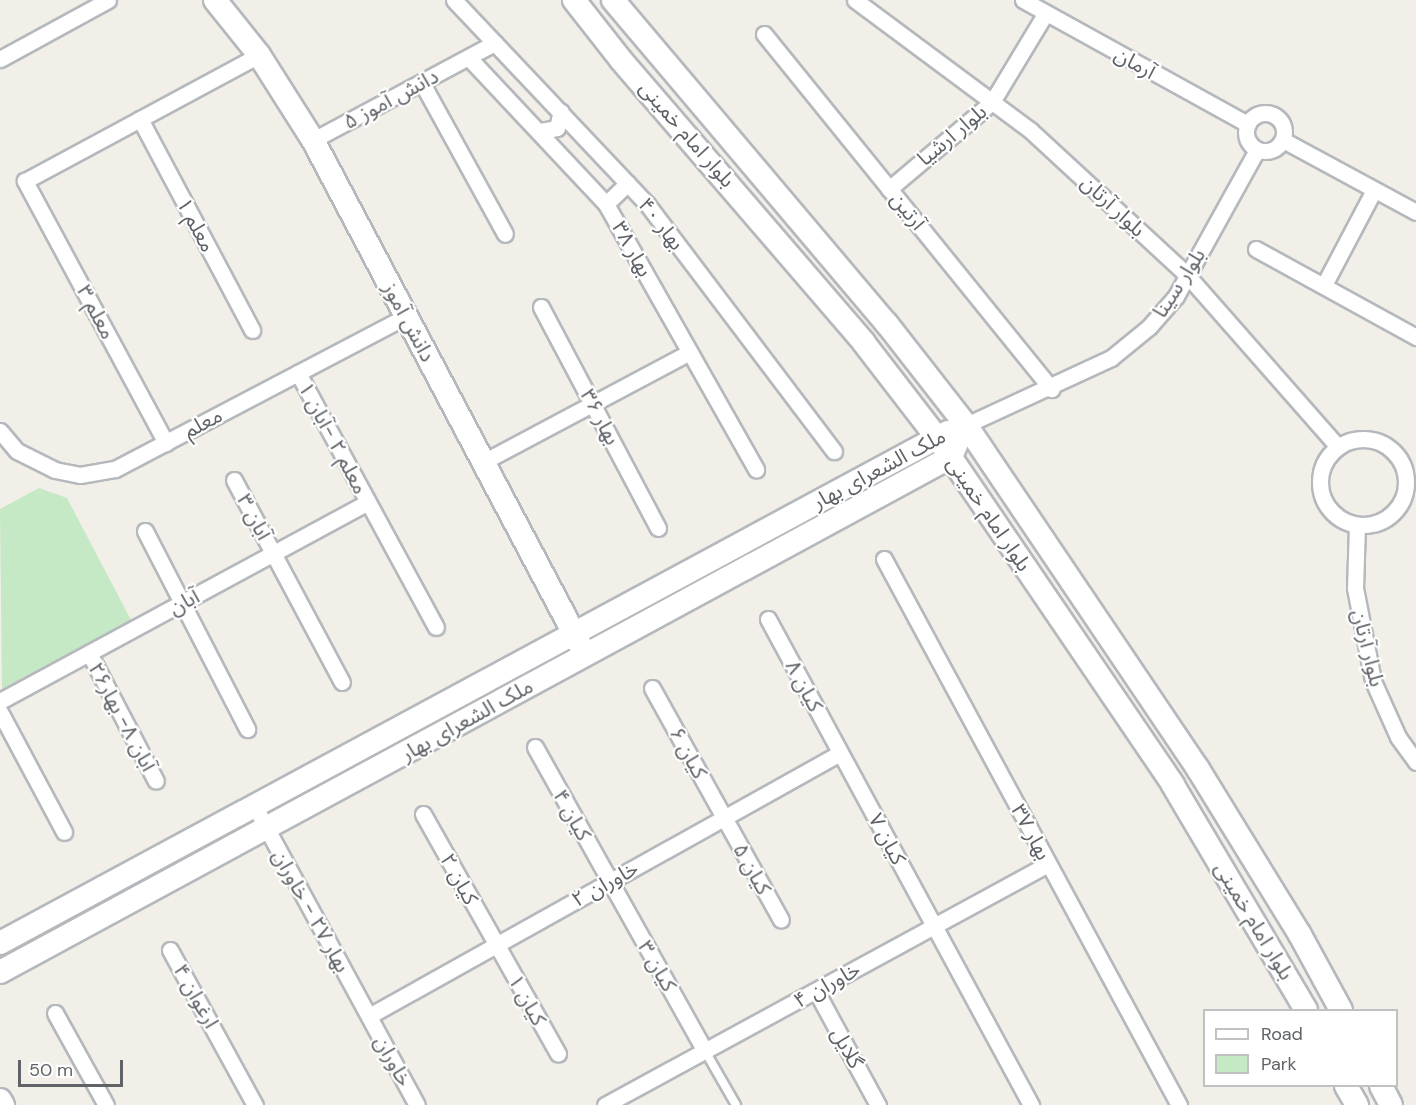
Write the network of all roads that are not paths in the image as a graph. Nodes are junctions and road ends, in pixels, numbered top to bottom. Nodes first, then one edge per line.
1 (108, 0) edge
2 (215, 0) edge
3 (454, 0) edge
4 (574, 0) edge
5 (613, 0) edge
6 (855, 0) edge
7 (1023, 0) edge
8 (1045, 14) junction
9 (764, 34) dead end
10 (495, 43) junction
11 (259, 55) junction
12 (469, 58) junction
13 (0, 59) edge
14 (422, 83) junction
15 (992, 102) junction
16 (561, 111) junction
17 (140, 119) junction
18 (1248, 124) junction
19 (540, 131) junction
20 (1283, 140) junction
21 (313, 141) junction
22 (1257, 150) junction
23 (628, 183) junction
24 (889, 189) junction
25 (1374, 190) junction
26 (606, 204) junction
27 (1416, 213) edge
28 (505, 234) dead end
29 (1256, 249) dead end
30 (1187, 275) junction
31 (1324, 285) junction
32 (541, 307) dead end
33 (406, 316) junction
34 (252, 330) dead end
35 (1416, 336) edge
36 (690, 352) junction
37 (298, 373) junction
38 (1051, 389) junction
39 (593, 404) junction
40 (966, 425) junction
41 (0, 431) edge
42 (936, 436) junction
43 (166, 443) junction
44 (1338, 447) junction
45 (834, 451) dead end
46 (951, 457) junction
47 (483, 462) junction
48 (1410, 466) edge
49 (756, 469) dead end
50 (234, 480) dead end
51 (369, 502) junction
52 (1357, 525) junction
53 (658, 528) dead end
54 (145, 531) dead end
55 (274, 554) junction
56 (884, 559) dead end
57 (182, 603) junction
58 (768, 619) dead end
59 (436, 627) dead end
60 (573, 633) junction
61 (89, 653) junction
62 (585, 655) junction
63 (342, 682) dead end
64 (652, 688) dead end
65 (0, 701) edge
66 (0, 712) edge
67 (247, 729) dead end
68 (535, 747) dead end
69 (840, 753) junction
70 (1416, 762) edge
71 (156, 781) dead end
72 (254, 805) junction
73 (423, 813) dead end
74 (724, 818) junction
75 (266, 827) junction
76 (64, 832) dead end
77 (1048, 864) junction
78 (609, 882) junction
79 (781, 920) dead end
80 (934, 926) junction
81 (0, 943) edge
82 (496, 945) junction
83 (170, 950) dead end
84 (0, 972) edge
85 (816, 991) junction
86 (1305, 1009) edge
87 (1340, 1009) edge
88 (55, 1013) dead end
89 (369, 1016) junction
90 (705, 1051) junction
91 (558, 1054) dead end
92 (1347, 1087) edge
93 (1382, 1087) edge
94 (0, 1100) edge
95 (3, 1105) edge
96 (106, 1105) edge
97 (255, 1105) edge
98 (417, 1105) edge
99 (605, 1105) edge
100 (736, 1105) edge
101 (878, 1105) edge
102 (1031, 1105) edge
103 (1179, 1105) edge
104 (1357, 1105) edge
105 (1391, 1105) edge

1 - 13 street
2 - 11 street, دانش آموز
3 - 10 street, بهار ۴۰
4 - 42 street, بلوار امام خمینی
5 - 40 street, بلوار امام خمینی
6 - 15 street, بلوار آرتان
7 - 8 street, آرمان
8 - 15 street, بلوار ارشیا
8 - 18 street, آرمان
9 - 24 street, آرتین
10 - 12 street, دانش آموز ۵
10 - 16 street, بهار ۴۰
11 - 17 street
11 - 21 street, دانش آموز
12 - 14 street, دانش آموز ۵
12 - 19 street, بهار ۳۸
14 - 21 street, دانش آموز ۵
14 - 28 street
15 - 24 street, بلوار ارشیا
15 - 30 street, بلوار آرتان
16 - 19 street
16 - 23 street, بهار ۴۰
17 - 34 street, معلم ۱
17 - 43 street, معلم ۳
18 - 20 street
18 - 22 street
19 - 26 street, بهار ۳۸
20 - 22 street
20 - 25 street
21 - 33 street, دانش آموز
22 - 30 street, بلوار سینا
23 - 26 street
23 - 45 street, بهار ۴۰
24 - 38 street, آرتین
25 - 27 street
25 - 31 street
26 - 36 street, بهار ۳۸
29 - 31 street
30 - 38 street, بلوار سینا
30 - 44 street, بلوار آرتان
31 - 35 street
32 - 39 street, بهار ۳۶
33 - 37 street, معلم
33 - 47 street, دانش آموز
36 - 39 street
36 - 49 street, بهار ۳۸
37 - 43 street, معلم
37 - 51 street, معلم ۲ -آبان ۱
38 - 40 street, بلوار سینا
39 - 47 street
39 - 53 street, بهار ۳۶
40 - 42 street, ملک الشعرای بهار
40 - 46 street, ملک الشعرای بهار
40 - 87 street, بلوار امام خمینی
41 - 43 street, معلم
42 - 46 street, بلوار امام خمینی
42 - 60 street, ملک الشعرای بهار
44 - 48 street
44 - 52 street
46 - 62 street, ملک الشعرای بهار
46 - 86 street, بلوار امام خمینی
47 - 60 street, دانش آموز
48 - 52 street
50 - 55 street, آبان ۳
51 - 55 street, آبان
51 - 59 street, معلم ۲ -آبان ۱
52 - 70 street, بلوار آرتان
54 - 57 street
55 - 57 street, آبان
55 - 63 street, آبان ۳
56 - 77 street, بهار ۳۷
57 - 61 street, آبان
57 - 67 street
58 - 69 street, کیان ۸
60 - 62 street, دانش آموز
60 - 72 street, ملک الشعرای بهار
61 - 65 street, آبان
61 - 71 street, ۲۶آبان ۸- بهار
62 - 75 street, ملک الشعرای بهار
64 - 74 street, کیان ۶
66 - 76 street
68 - 78 street, کیان ۴
69 - 74 street, خاوران ۲
69 - 80 street, کیان ۷
72 - 75 street, بهار ۲۷ - خاوران
72 - 81 street, ملک الشعرای بهار
73 - 82 street, کیان ۲
74 - 78 street, خاوران ۲
74 - 79 street, کیان ۵
75 - 84 street, ملک الشعرای بهار
75 - 89 street, بهار ۲۷ - خاوران
77 - 80 street, خاوران ۴
77 - 103 street, بهار ۳۷
78 - 82 street, خاوران ۲
78 - 90 street, کیان ۳
80 - 85 street, خاوران ۴
80 - 102 street, کیان ۷
82 - 89 street, خاوران ۲
82 - 91 street, کیان ۱
83 - 97 street, ارغوان ۴
85 - 90 street, خاوران ۴
85 - 101 street, گلایل
88 - 96 street
89 - 98 street, خاوران
90 - 99 street, خاوران ۴
90 - 100 lane
92 - 104 street
93 - 105 street
94 - 95 street

